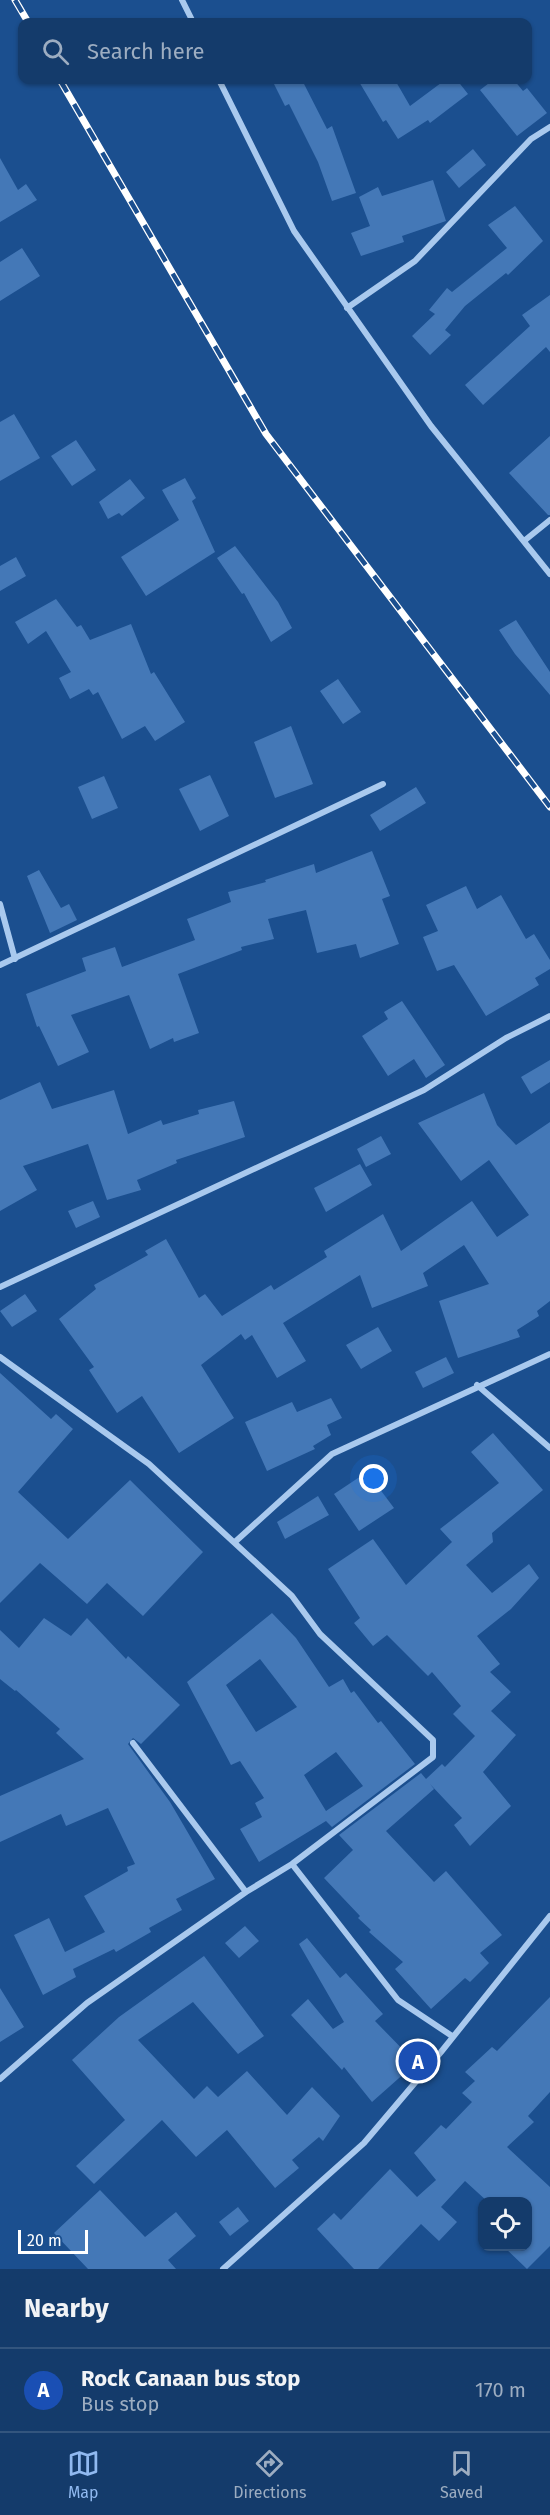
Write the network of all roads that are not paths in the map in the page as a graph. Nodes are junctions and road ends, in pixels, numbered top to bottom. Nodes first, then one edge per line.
1 (182, 0) edge
2 (191, 18) edge
3 (221, 84) edge
4 (550, 127) edge
5 (347, 308) junction
6 (550, 520) edge
7 (524, 541) junction
8 (550, 574) edge
9 (383, 784) dead end
10 (0, 904) edge
11 (15, 959) junction
12 (0, 965) edge
13 (550, 1016) edge
14 (0, 1287) edge
15 (550, 1354) edge
16 (0, 1357) edge
17 (477, 1385) junction
18 (550, 1448) edge
19 (236, 1542) junction
20 (133, 1743) dead end
21 (292, 1864) junction
22 (246, 1892) junction
23 (550, 1916) edge
24 (452, 2036) junction
25 (0, 2079) edge
26 (223, 2269) edge

1 - 2 street
3 - 5 street
4 - 5 street
5 - 7 street
6 - 7 street
7 - 8 street
9 - 11 street
10 - 11 street
11 - 12 street
13 - 14 street
15 - 17 street
16 - 19 street
17 - 18 street
17 - 19 street
19 - 21 street
20 - 22 street
21 - 22 street
21 - 24 street
22 - 25 street
23 - 24 street
24 - 26 street

